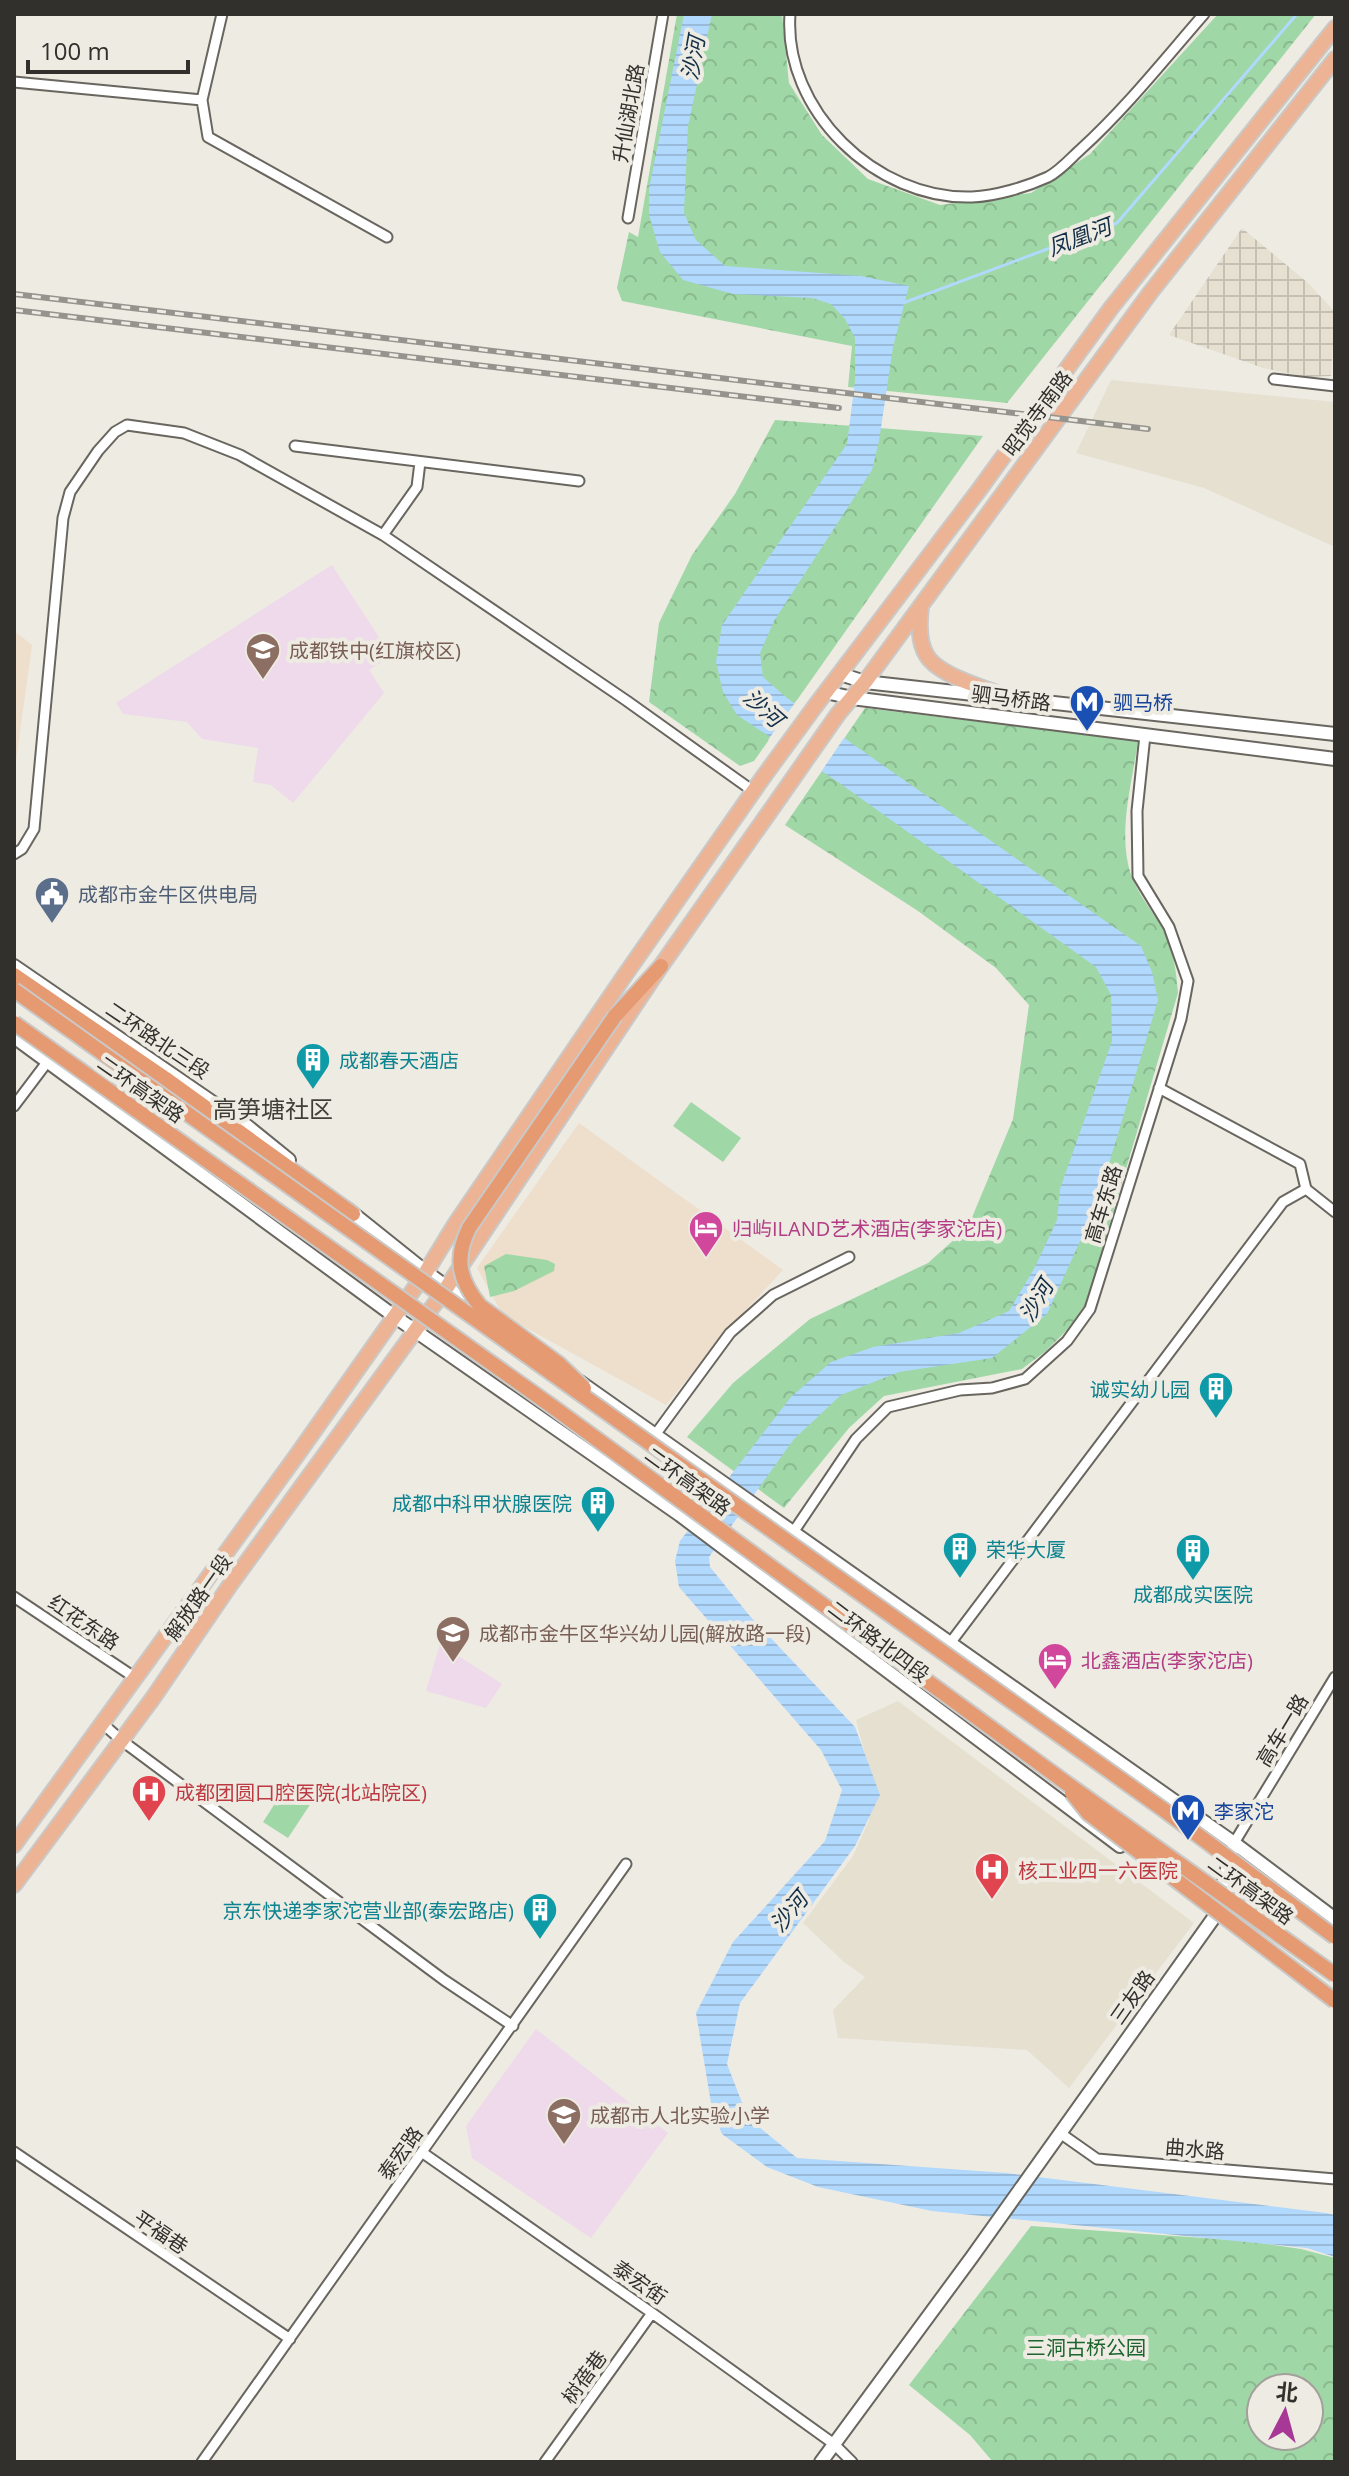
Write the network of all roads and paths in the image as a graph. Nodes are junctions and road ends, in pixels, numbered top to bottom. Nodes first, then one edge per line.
1 (222, 14) edge
2 (663, 14) edge
3 (790, 14) edge
4 (1204, 14) edge
5 (1335, 28) edge
6 (1335, 59) edge
7 (14, 82) edge
8 (202, 100) junction
9 (628, 218) dead end
10 (387, 237) dead end
11 (1274, 379) dead end
12 (1335, 386) edge
13 (295, 446) dead end
14 (420, 462) junction
15 (579, 481) dead end
16 (383, 535) junction
17 (921, 605) junction
18 (840, 674) junction
19 (865, 682) junction
20 (826, 692) junction
21 (852, 698) junction
22 (1017, 700) junction
23 (1335, 734) edge
24 (1145, 735) junction
25 (1335, 759) edge
26 (753, 791) junction
27 (14, 854) edge
28 (14, 966) edge
29 (661, 966) junction
30 (14, 975) edge
31 (14, 990) edge
32 (14, 1023) edge
33 (14, 1037) edge
34 (48, 1061) junction
35 (1159, 1088) junction
36 (14, 1106) edge
37 (1306, 1189) junction
38 (1335, 1212) edge
39 (353, 1214) junction
40 (849, 1257) dead end
41 (426, 1272) junction
42 (447, 1287) junction
43 (394, 1316) junction
44 (415, 1331) junction
45 (622, 1424) junction
46 (655, 1435) junction
47 (794, 1531) junction
48 (14, 1597) edge
49 (951, 1642) junction
50 (134, 1677) junction
51 (1335, 1677) edge
52 (102, 1723) junction
53 (121, 1740) junction
54 (1062, 1780) junction
55 (1164, 1810) junction
56 (1234, 1843) junction
57 (14, 1845) edge
58 (626, 1864) dead end
59 (14, 1885) edge
60 (1215, 1916) junction
61 (1335, 1919) edge
62 (1335, 1929) edge
63 (1335, 1937) edge
64 (1335, 1975) edge
65 (1335, 2003) edge
66 (513, 2026) junction
67 (1060, 2133) junction
68 (14, 2152) edge
69 (423, 2153) junction
70 (1335, 2179) edge
71 (652, 2313) junction
72 (290, 2339) junction
73 (834, 2444) junction
74 (202, 2462) edge
75 (545, 2462) edge
76 (821, 2462) edge
77 (852, 2462) edge

1 - 8 street
2 - 9 street, 升仙湖北路
3 - 4 street
5 - 18 main road, 昭觉寺南路
6 - 17 main road, 昭觉寺南路
7 - 8 street
8 - 10 street
11 - 12 street
13 - 14 street
14 - 15 street
14 - 16 street
16 - 26 street
16 - 27 street
17 - 19 main road, 昭觉寺南路
17 - 22 main road
18 - 19 main road, 驷马桥路
18 - 20 main road, 昭觉寺南路
19 - 21 main road, 昭觉寺南路
19 - 22 main road, 驷马桥路
20 - 21 main road, 驷马桥路
20 - 26 main road, 昭觉寺南路, bridge
21 - 24 main road, 驷马桥路
21 - 29 main road, 昭觉寺南路, bridge
22 - 23 main road, 驷马桥路
24 - 25 main road, 驷马桥路
24 - 35 street, 高车东路
26 - 41 main road, 解放路一段
28 - 39 main road, 二环路北三段
29 - 42 main road, 解放路一段
29 - 45 highway, bridge
30 - 39 highway
31 - 45 highway, 二环高架路, bridge
32 - 54 highway, 二环高架路, bridge
33 - 34 main road
34 - 36 street
34 - 43 main road
35 - 37 street
35 - 47 street, 高车东路
37 - 38 street
37 - 49 street
39 - 41 main road, 二环路北三段
40 - 46 street
41 - 42 main road, 二环路北四段
41 - 43 main road, 解放路一段
42 - 44 main road, 解放路一段
42 - 46 main road, 二环路北四段
43 - 44 main road, 二环路北四段
43 - 50 main road, 解放路一段
44 - 53 main road, 解放路一段
44 - 60 main road, 二环路北四段
45 - 55 highway, 二环高架路, bridge
46 - 47 main road, 二环路北四段
47 - 49 main road, 二环路北四段
48 - 50 street, 红花东路
49 - 56 main road, 二环路北四段
50 - 52 main road, 解放路一段
51 - 56 street, 高车一路
52 - 53 street
52 - 57 main road, 解放路一段
53 - 59 main road, 解放路一段
53 - 66 street
54 - 64 highway, 二环高架路, bridge
54 - 65 highway, bridge
55 - 62 highway, bridge
55 - 63 highway, 二环高架路, bridge
56 - 60 main road, 三友路
56 - 61 main road, 二环路北四段
58 - 66 street, 泰宏路
60 - 65 main road, 二环路北四段
60 - 67 main road, 三友路
66 - 69 street, 泰宏路
67 - 70 street, 曲水路
67 - 73 main road, 三友路
68 - 72 street, 平福巷
69 - 71 street, 泰宏街
69 - 72 street, 泰宏路
71 - 73 street, 泰宏街
71 - 75 street, 树蓓巷
72 - 74 street, 泰宏路
73 - 76 main road
73 - 77 street, 泰宏街

